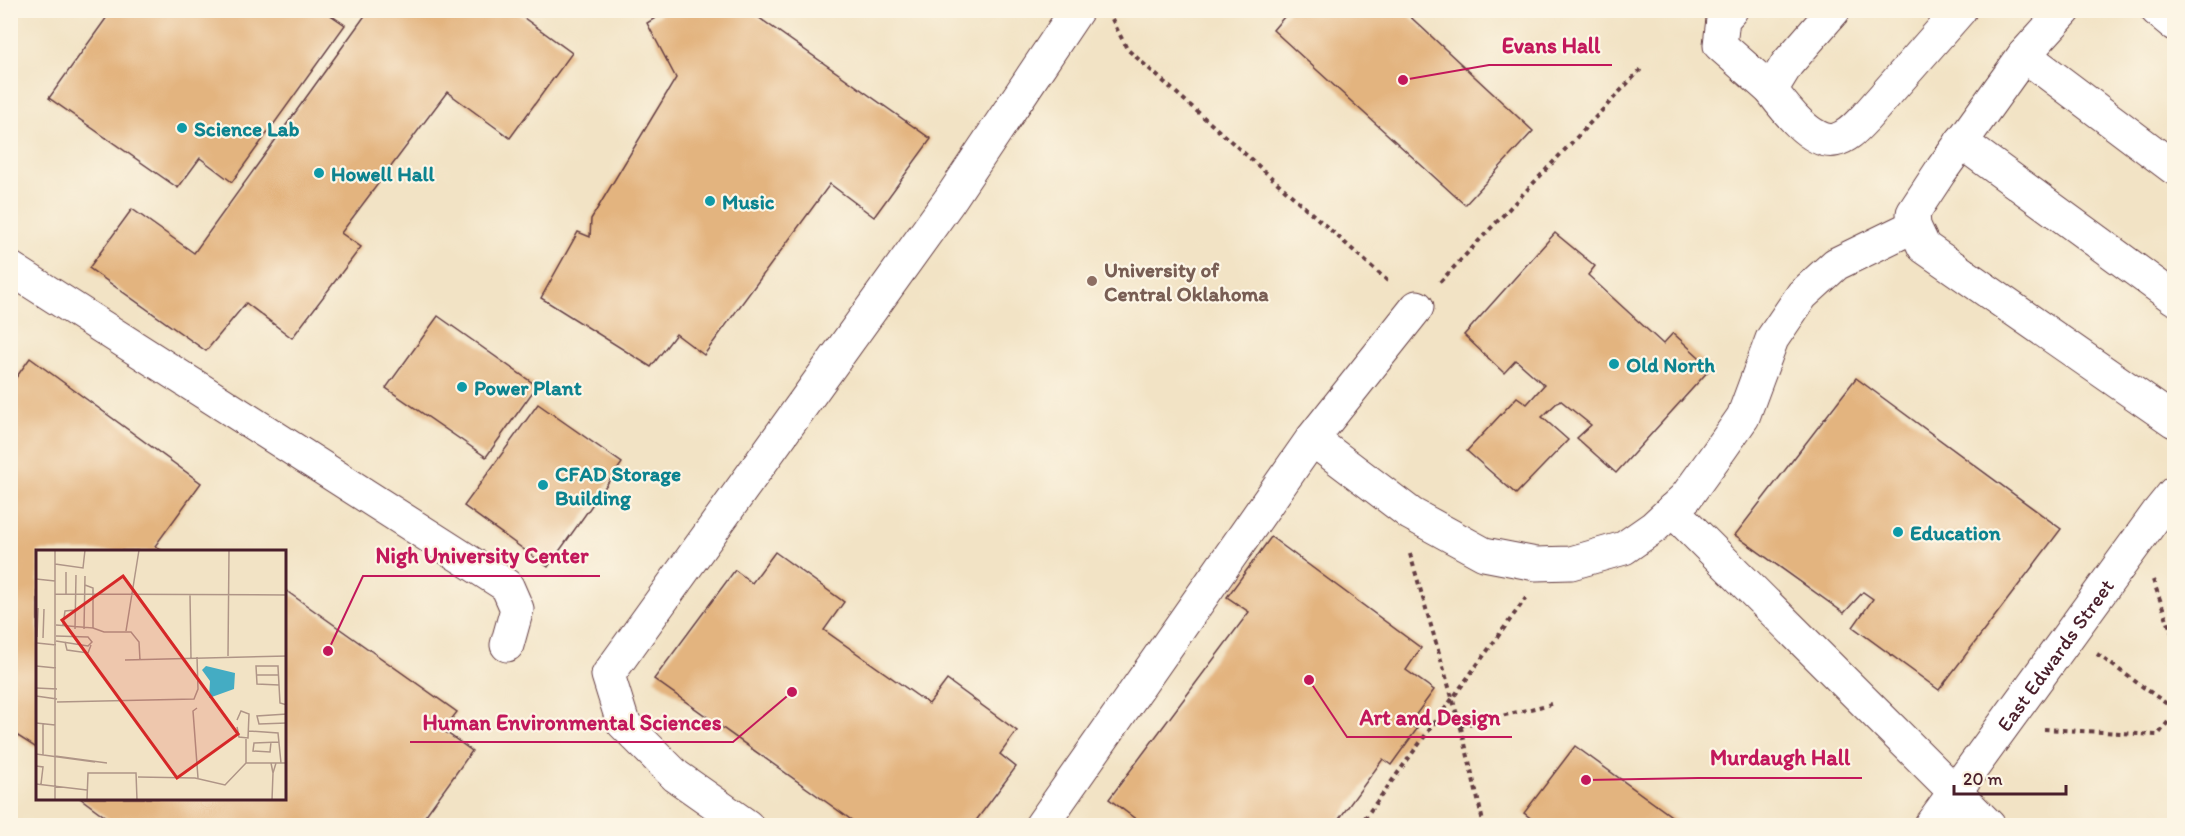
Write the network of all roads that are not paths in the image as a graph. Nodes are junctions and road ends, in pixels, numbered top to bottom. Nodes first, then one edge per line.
1 (1077, 10) edge
2 (1731, 10) edge
3 (1834, 10) edge
4 (1960, 10) edge
5 (2065, 10) edge
6 (2157, 10) edge
7 (2175, 24) edge
8 (2024, 56) junction
9 (1771, 90) junction
10 (1961, 142) junction
11 (2175, 168) edge
12 (1914, 226) junction
13 (10, 268) edge
14 (2175, 298) edge
15 (1417, 307) road end
16 (2175, 421) edge
17 (1312, 439) junction
18 (2166, 503) edge
19 (1672, 510) junction
20 (507, 645) dead end
21 (1955, 791) junction
22 (747, 825) edge
23 (1041, 825) edge
24 (1930, 825) edge
25 (1989, 825) edge

1 - 22 street
2 - 9 street
3 - 9 street
4 - 9 street
5 - 8 street
6 - 7 street
8 - 10 street
8 - 11 street
10 - 12 street
10 - 14 street
12 - 16 street
12 - 19 street
13 - 20 street
15 - 17 street
17 - 19 street
17 - 23 street
18 - 21 street, East Edwards Street
19 - 21 street
21 - 24 street, East Edwards Street
21 - 25 street

